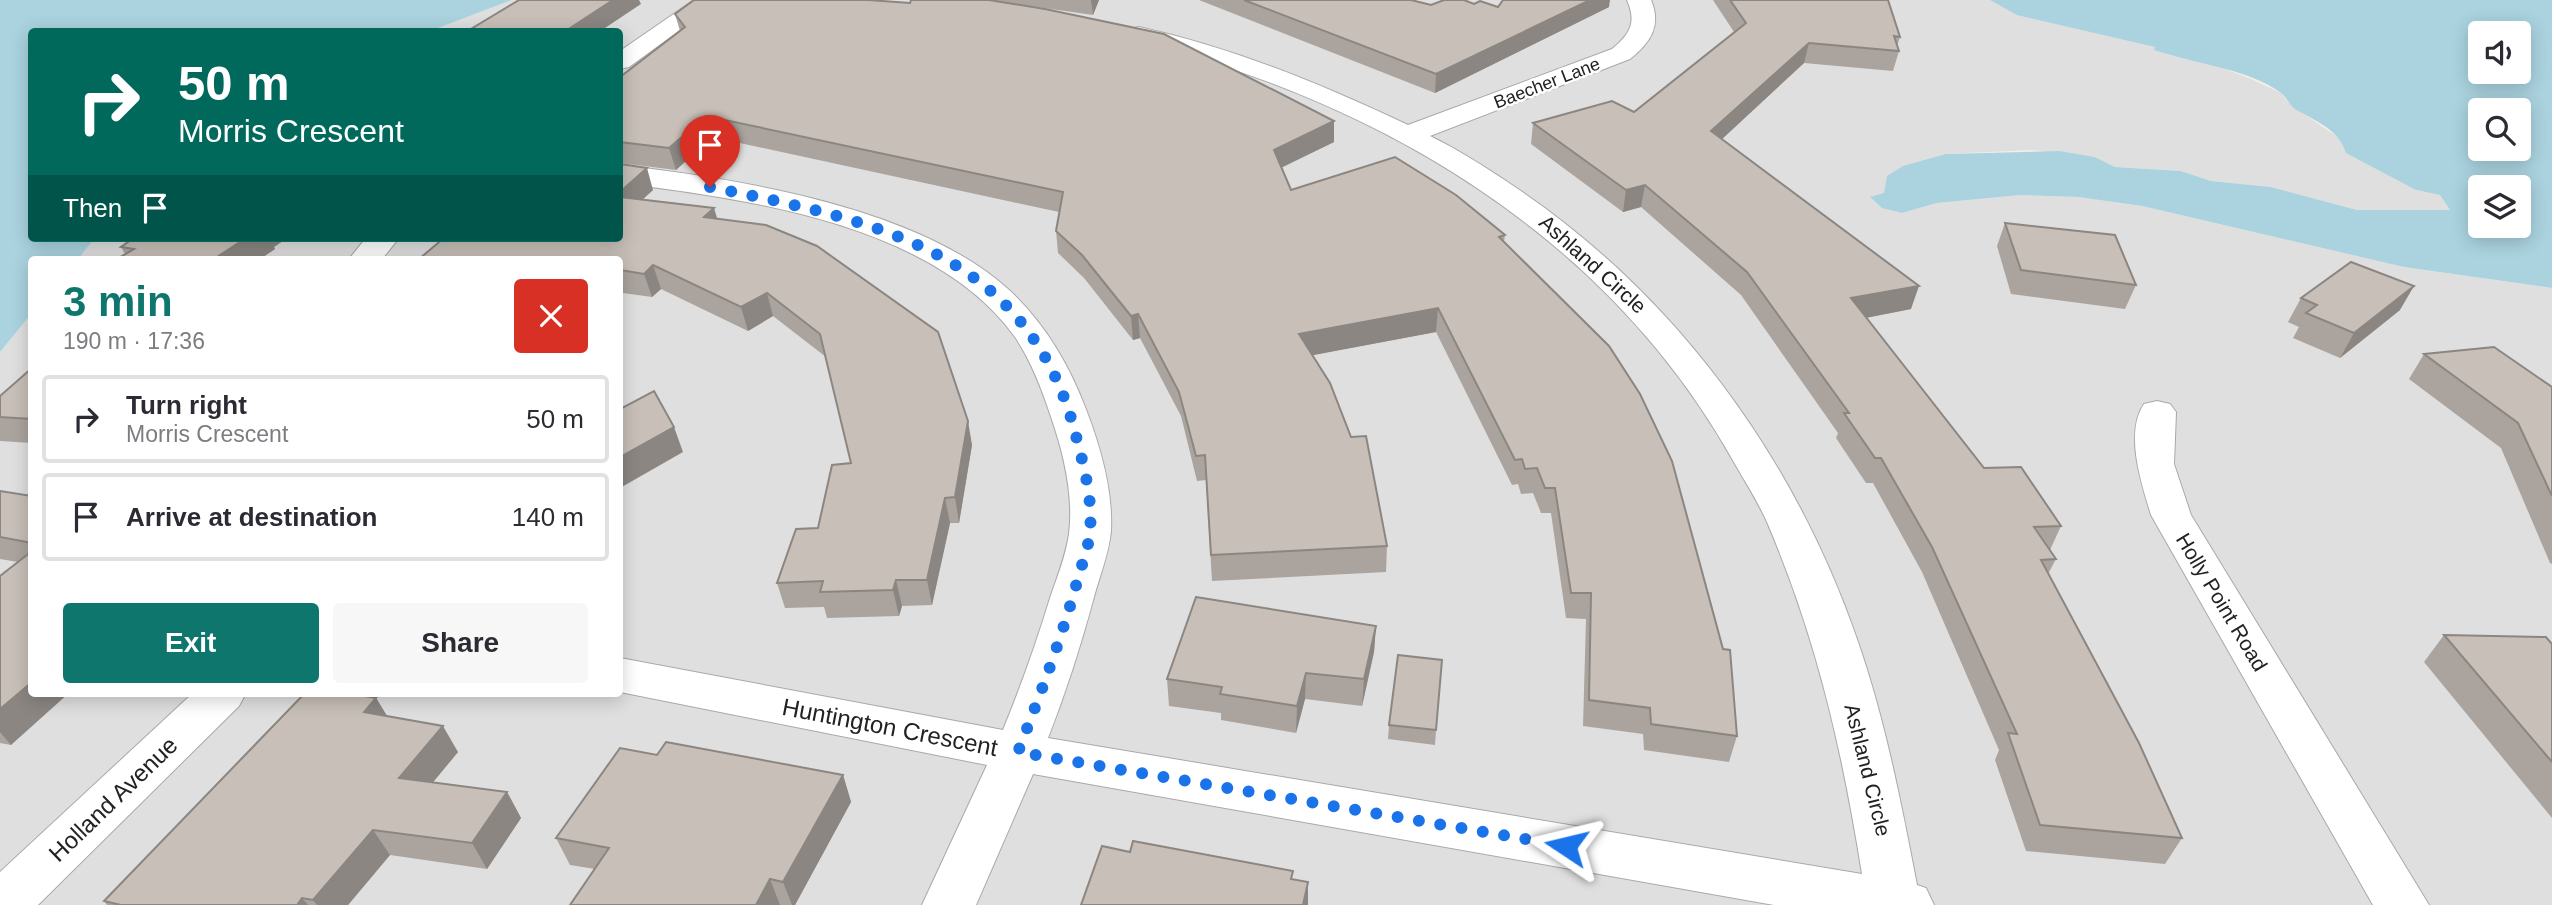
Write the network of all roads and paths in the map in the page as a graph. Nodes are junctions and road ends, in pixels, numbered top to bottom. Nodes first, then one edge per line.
1 (709, 0) edge
2 (1639, 0) edge
3 (1105, 27) edge
4 (623, 60) edge
5 (1410, 134) junction
6 (623, 174) edge
7 (380, 242) edge
8 (368, 256) edge
9 (2157, 412) dead end
10 (623, 676) edge
11 (219, 697) edge
12 (1018, 752) junction
13 (1898, 904) edge
14 (2, 905) edge
15 (949, 905) edge
16 (2402, 905) edge

1 - 4 street
2 - 5 street, Baecher Lane
3 - 5 street, Ashland Circle
5 - 13 street, Ashland Circle
6 - 12 street
7 - 8 street
9 - 16 street, Holly Point Road
10 - 12 street, Huntington Crescent
11 - 14 street, Holland Avenue
12 - 13 street, Huntington Crescent
12 - 15 street

